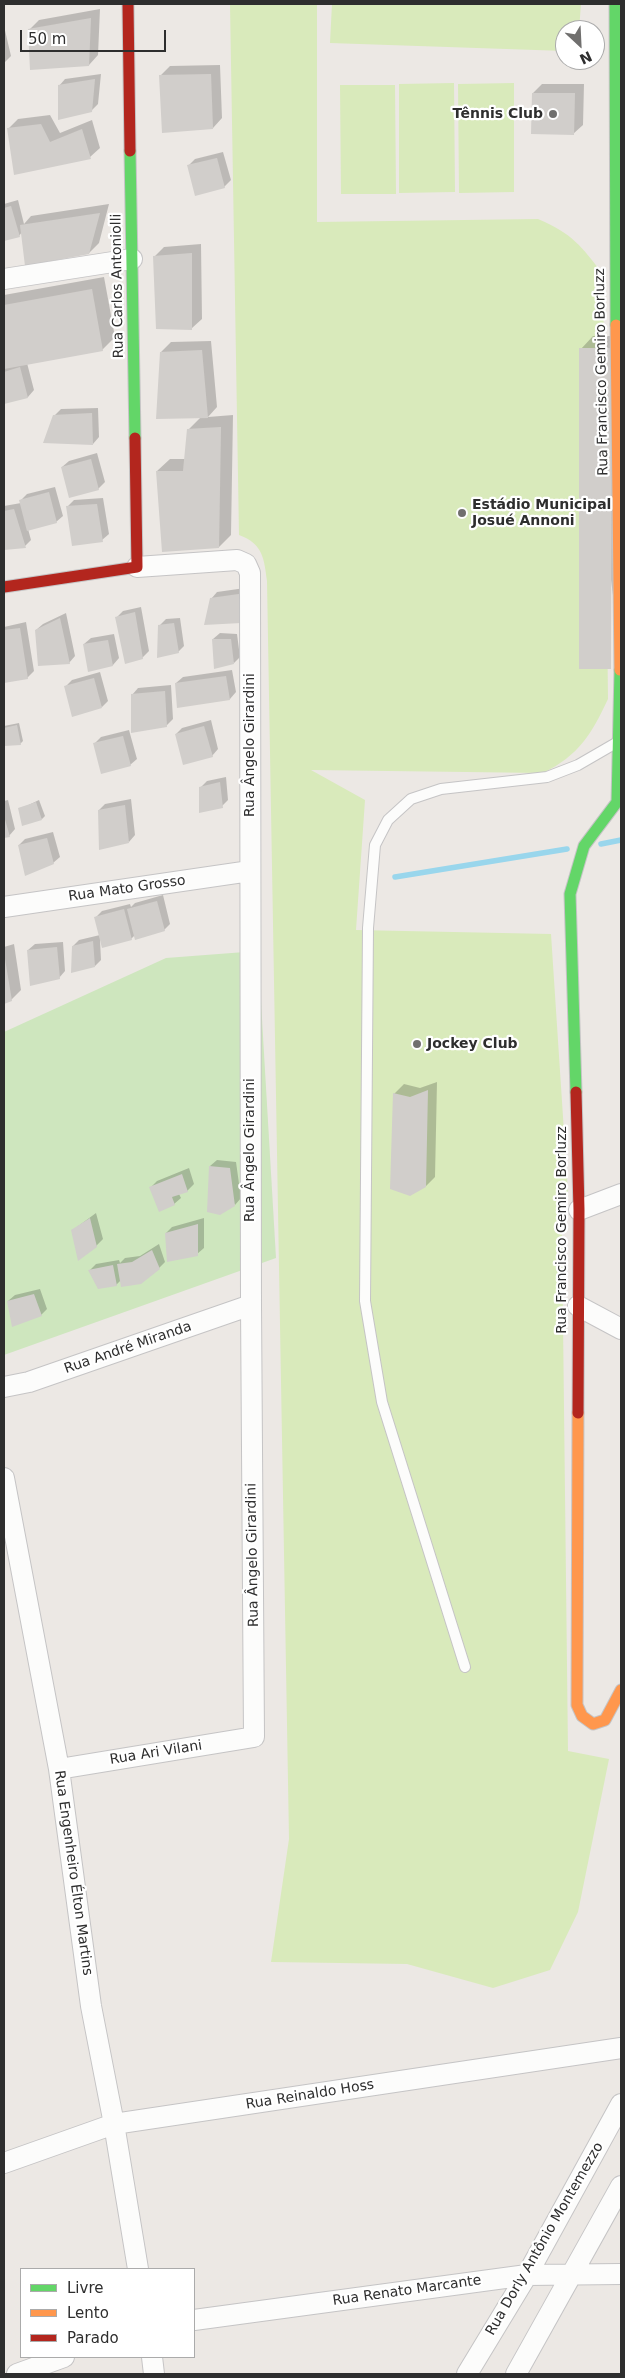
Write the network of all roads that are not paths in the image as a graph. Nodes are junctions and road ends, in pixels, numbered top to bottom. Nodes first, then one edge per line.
1 (128, 4) edge
2 (615, 4) edge
3 (132, 259) junction
4 (4, 279) edge
5 (137, 567) junction
6 (620, 574) edge
7 (4, 587) edge
8 (620, 742) edge
9 (250, 871) junction
10 (4, 907) edge
11 (621, 1194) edge
12 (579, 1210) junction
13 (251, 1305) junction
14 (578, 1306) junction
15 (621, 1329) edge
16 (4, 1387) edge
17 (4, 1478) edge
18 (465, 1667) dead end
19 (621, 1690) edge
20 (254, 1738) joint
21 (59, 1769) junction
22 (621, 2048) edge
23 (621, 2104) edge
24 (114, 2124) junction
25 (4, 2163) edge
26 (621, 2186) edge
27 (138, 2268) edge
28 (573, 2274) junction
29 (621, 2274) edge
30 (527, 2275) junction
31 (195, 2320) edge
32 (61, 2358) edge
33 (152, 2358) edge
34 (17, 2374) edge
35 (154, 2374) edge
36 (467, 2374) edge
37 (516, 2374) edge

1 - 3 street, Rua Carlos Antoniolli
2 - 6 street, Rua Francisco Gemiro Borluzz
3 - 4 street
3 - 5 street, Rua Carlos Antoniolli
5 - 7 street
5 - 9 street, Rua Ângelo Girardini
6 - 8 street, Rua Francisco Gemiro Borluzz
8 - 12 street, Rua Francisco Gemiro Borluzz
8 - 18 lane
9 - 10 street, Rua Mato Grosso
9 - 13 street, Rua Ângelo Girardini
11 - 12 street
12 - 14 street, Rua Francisco Gemiro Borluzz
13 - 16 street, Rua André Miranda
13 - 20 street, Rua Ângelo Girardini
14 - 15 street
14 - 19 street, Rua Francisco Gemiro Borluzz
17 - 21 street, Rua Engenheiro Élton Martins
20 - 21 street, Rua Ari Vilani
21 - 24 street, Rua Engenheiro Élton Martins
22 - 24 street, Rua Reinaldo Hoss
23 - 30 street, Rua Dorly Antônio Montemezzo
24 - 25 street, Rua Reinaldo Hoss
24 - 27 street, Rua Engenheiro Élton Martins
26 - 28 street
28 - 29 street, Rua Renato Marcante
28 - 30 street, Rua Renato Marcante
28 - 37 street
30 - 31 street, Rua Renato Marcante
30 - 36 street, Rua Dorly Antônio Montemezzo
32 - 34 street
33 - 35 street

